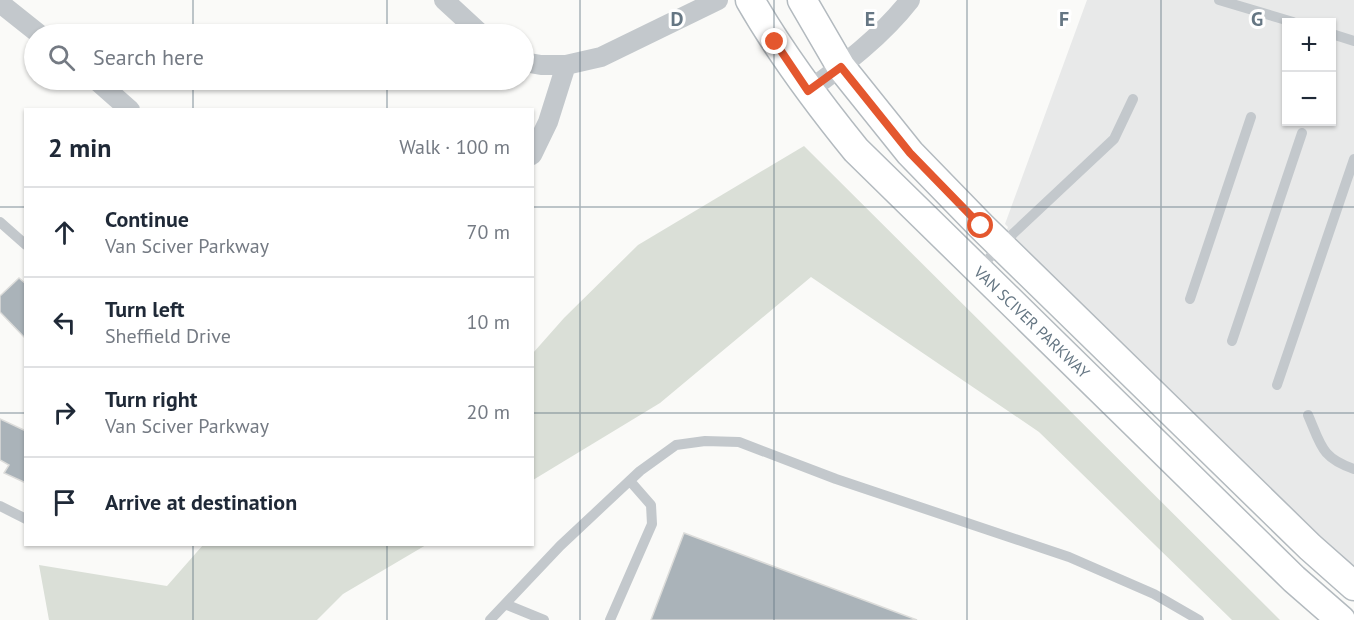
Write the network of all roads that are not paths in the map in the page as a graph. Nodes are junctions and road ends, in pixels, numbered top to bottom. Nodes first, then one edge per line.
1 (444, 0) edge
2 (718, 0) edge
3 (750, 0) edge
4 (802, 0) edge
5 (910, 0) edge
6 (1219, 0) edge
7 (0, 3) edge
8 (1282, 19) edge
9 (26, 24) edge
10 (470, 24) edge
11 (1336, 35) edge
12 (1354, 41) edge
13 (534, 64) edge
14 (566, 65) junction
15 (841, 67) junction
16 (107, 90) edge
17 (808, 91) junction
18 (1133, 99) dead end
19 (128, 108) edge
20 (1251, 117) dead end
21 (1302, 133) dead end
22 (534, 151) edge
23 (1354, 159) edge
24 (0, 222) edge
25 (24, 243) edge
26 (1001, 245) junction
27 (978, 270) junction
28 (1190, 299) dead end
29 (1232, 341) dead end
30 (1277, 385) dead end
31 (1308, 415) dead end
32 (1354, 469) edge
33 (630, 481) junction
34 (0, 506) edge
35 (24, 518) edge
36 (1354, 586) edge
37 (505, 604) junction
38 (490, 620) edge
39 (544, 620) edge
40 (610, 620) edge
41 (1199, 620) edge
42 (1341, 620) edge

1 - 10 street
2 - 14 street
3 - 17 street, VAN SCIVER PARKWAY
4 - 15 street, VAN SCIVER PARKWAY
5 - 15 street
6 - 8 lane
7 - 9 street
11 - 12 lane
13 - 14 street
14 - 22 street
15 - 17 street
15 - 26 street, VAN SCIVER PARKWAY
16 - 19 street
17 - 27 street, VAN SCIVER PARKWAY
18 - 26 lane
20 - 28 lane
21 - 29 lane
23 - 30 lane
24 - 25 lane
26 - 27 lane
26 - 36 street, VAN SCIVER PARKWAY
27 - 42 street, VAN SCIVER PARKWAY
31 - 32 lane
33 - 37 lane
33 - 40 lane
33 - 41 lane
34 - 35 lane
37 - 38 lane
37 - 39 lane

